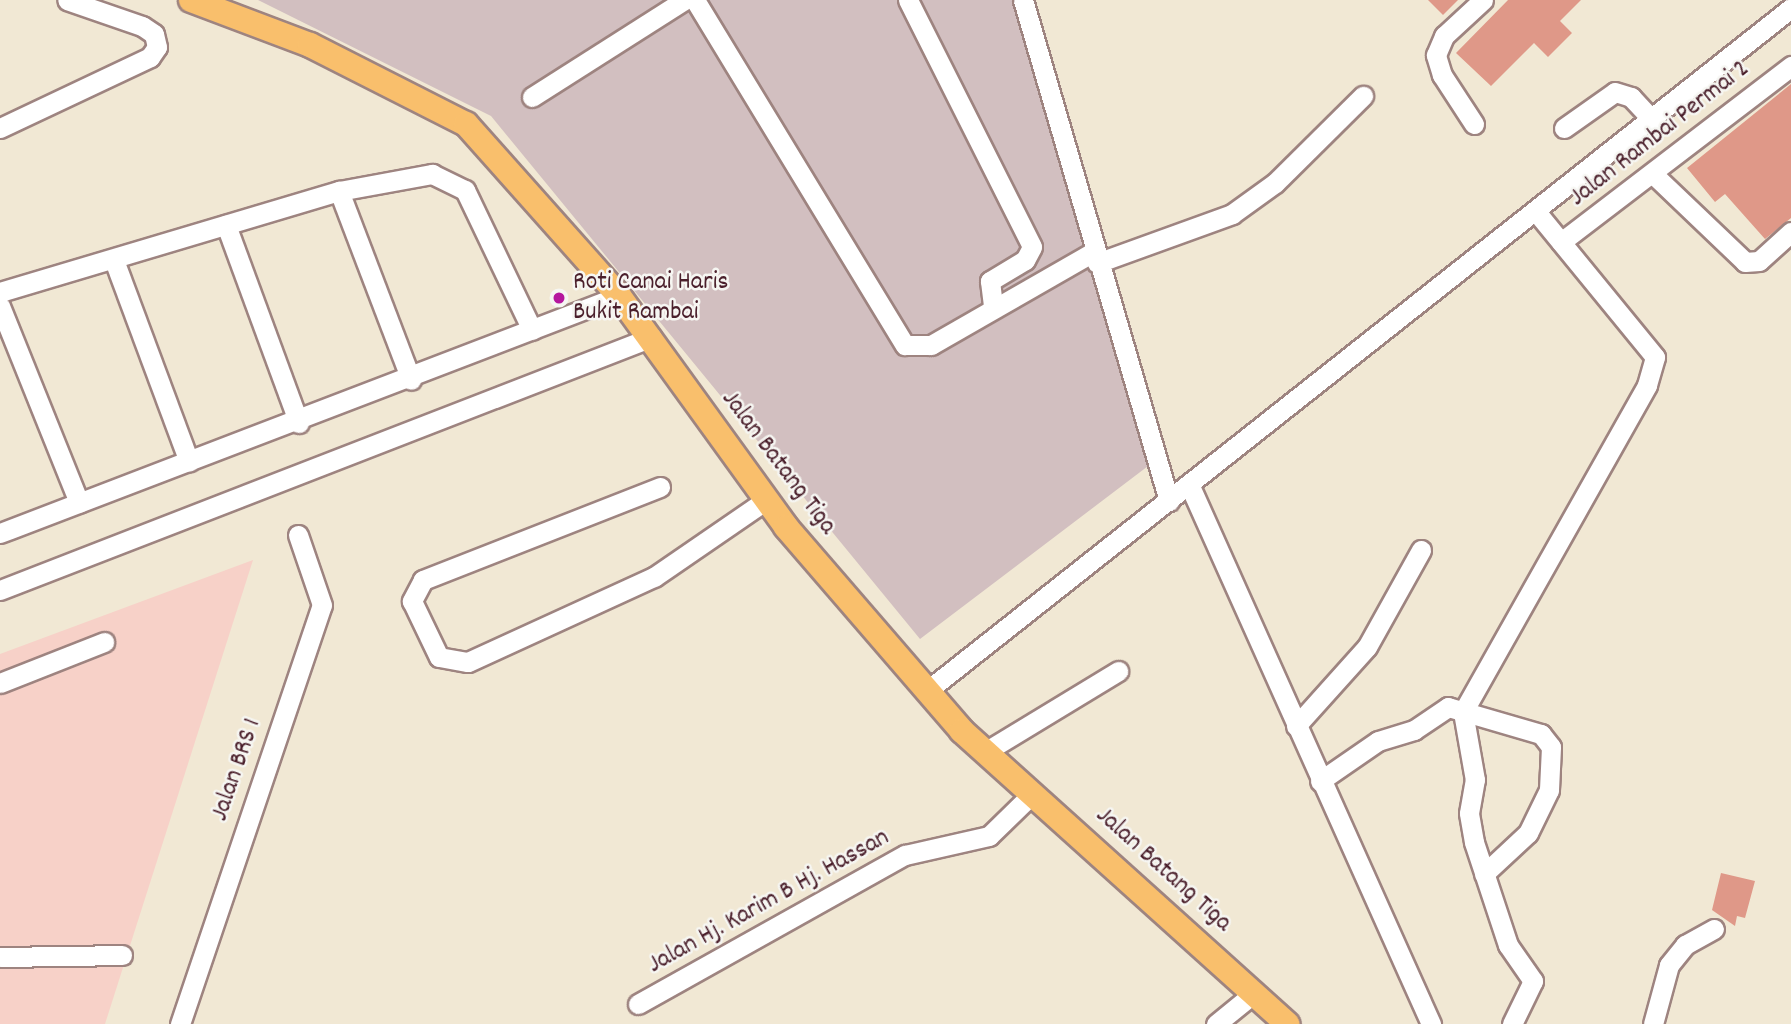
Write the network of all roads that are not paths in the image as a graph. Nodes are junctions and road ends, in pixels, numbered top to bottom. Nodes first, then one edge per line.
1 (67, 0) edge
2 (191, 0) edge
3 (684, 0) edge
4 (695, 0) edge
5 (908, 0) edge
6 (1023, 0) edge
7 (1483, 0) edge
8 (1791, 8) edge
9 (1791, 66) edge
10 (1363, 96) dead end
11 (533, 97) dead end
12 (1653, 121) junction
13 (1475, 124) dead end
14 (0, 128) edge
15 (1564, 128) dead end
16 (1653, 174) junction
17 (339, 191) junction
18 (1537, 212) junction
19 (226, 225) junction
20 (1791, 232) edge
21 (1561, 242) junction
22 (1096, 257) junction
23 (114, 260) junction
24 (0, 292) edge
25 (619, 296) junction
26 (0, 306) edge
27 (993, 307) junction
28 (533, 330) junction
29 (652, 337) junction
30 (411, 380) junction
31 (299, 423) junction
32 (189, 462) junction
33 (1189, 484) junction
34 (660, 487) dead end
35 (766, 500) junction
36 (1169, 501) junction
37 (79, 503) junction
38 (0, 533) edge
39 (298, 535) dead end
40 (1421, 550) dead end
41 (0, 590) edge
42 (104, 642) dead end
43 (1118, 671) dead end
44 (0, 683) edge
45 (929, 690) junction
46 (1463, 712) junction
47 (1296, 726) junction
48 (985, 752) junction
49 (1320, 781) junction
50 (1032, 794) junction
51 (1484, 874) junction
52 (1714, 929) dead end
53 (122, 955) dead end
54 (0, 957) edge
55 (1254, 993) junction
56 (638, 1004) dead end
57 (180, 1024) edge
58 (1216, 1024) edge
59 (1287, 1024) edge
60 (1431, 1024) edge
61 (1512, 1024) edge
62 (1653, 1024) edge

1 - 14 street
2 - 25 main road, Jalan Batang Tiga
3 - 11 street
4 - 27 street
5 - 27 street
6 - 22 street
7 - 13 street
8 - 12 street
9 - 16 street, Jalan Rambai Permai 2
10 - 22 street
12 - 15 street
12 - 18 street
16 - 20 street
16 - 21 street, Jalan Rambai Permai 2
17 - 19 street
17 - 28 street
17 - 30 street
18 - 21 street
18 - 33 street
19 - 23 street
19 - 31 street
21 - 46 street
22 - 27 street
22 - 36 street
23 - 24 street
23 - 32 street
25 - 28 street
25 - 29 main road, Jalan Batang Tiga
26 - 37 street
28 - 30 street
29 - 35 main road, Jalan Batang Tiga
29 - 41 street
30 - 31 street
31 - 32 street
32 - 37 street
33 - 36 street
33 - 47 street
34 - 35 street
35 - 45 main road, Jalan Batang Tiga
36 - 45 street
37 - 38 street
39 - 57 street, Jalan BRS 1
40 - 47 street
42 - 44 street
43 - 48 street
45 - 48 main road, Jalan Batang Tiga
46 - 49 street
46 - 51 street
46 - 51 street
47 - 49 street
48 - 50 main road, Jalan Batang Tiga
49 - 60 street
50 - 55 main road, Jalan Batang Tiga
50 - 56 street, Jalan Hj. Karim B Hj. Hassan
51 - 61 street
52 - 62 street
53 - 54 street
55 - 58 street
55 - 59 main road, Jalan Batang Tiga

